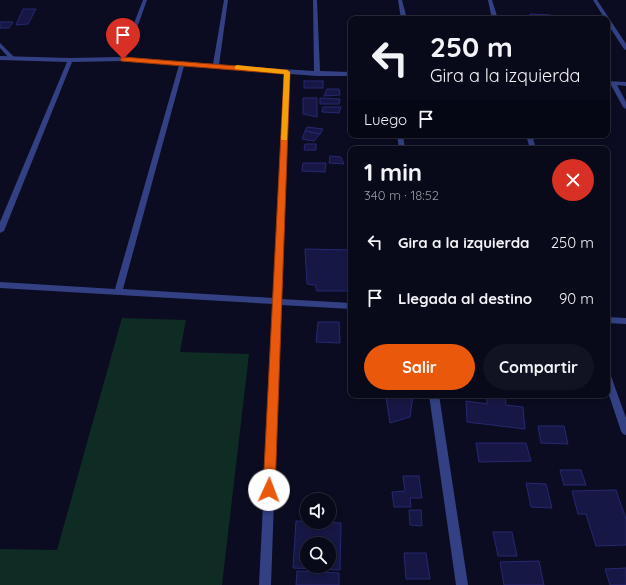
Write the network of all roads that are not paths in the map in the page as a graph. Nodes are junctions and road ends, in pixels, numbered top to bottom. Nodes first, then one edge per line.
1 (145, 0) edge
2 (226, 0) edge
3 (315, 0) edge
4 (400, 0) edge
5 (490, 0) edge
6 (595, 0) edge
7 (403, 16) edge
8 (494, 16) edge
9 (605, 16) edge
10 (610, 23) edge
11 (0, 45) edge
12 (626, 48) edge
13 (0, 58) edge
14 (12, 58) junction
15 (123, 59) junction
16 (70, 60) junction
17 (182, 63) junction
18 (216, 65) junction
19 (287, 72) junction
20 (317, 74) junction
21 (348, 74) edge
22 (610, 83) edge
23 (626, 84) edge
24 (626, 107) edge
25 (0, 231) edge
26 (0, 285) edge
27 (118, 292) junction
28 (277, 301) junction
29 (348, 306) edge
30 (610, 320) edge
31 (626, 321) edge
32 (610, 385) edge
33 (434, 398) edge
34 (626, 431) edge
35 (265, 585) edge
36 (462, 585) edge

1 - 15 street
2 - 18 street
3 - 20 street
4 - 7 street
5 - 8 street
6 - 9 street
10 - 12 street
11 - 14 street
13 - 14 street
14 - 16 street
15 - 16 street
15 - 17 street
16 - 25 street
17 - 18 street
17 - 27 street
18 - 19 street
19 - 20 street
19 - 28 street
20 - 21 street
22 - 23 street
22 - 24 street
26 - 27 street
27 - 28 street
28 - 29 street
28 - 35 street
30 - 31 street
32 - 34 street
33 - 36 street

